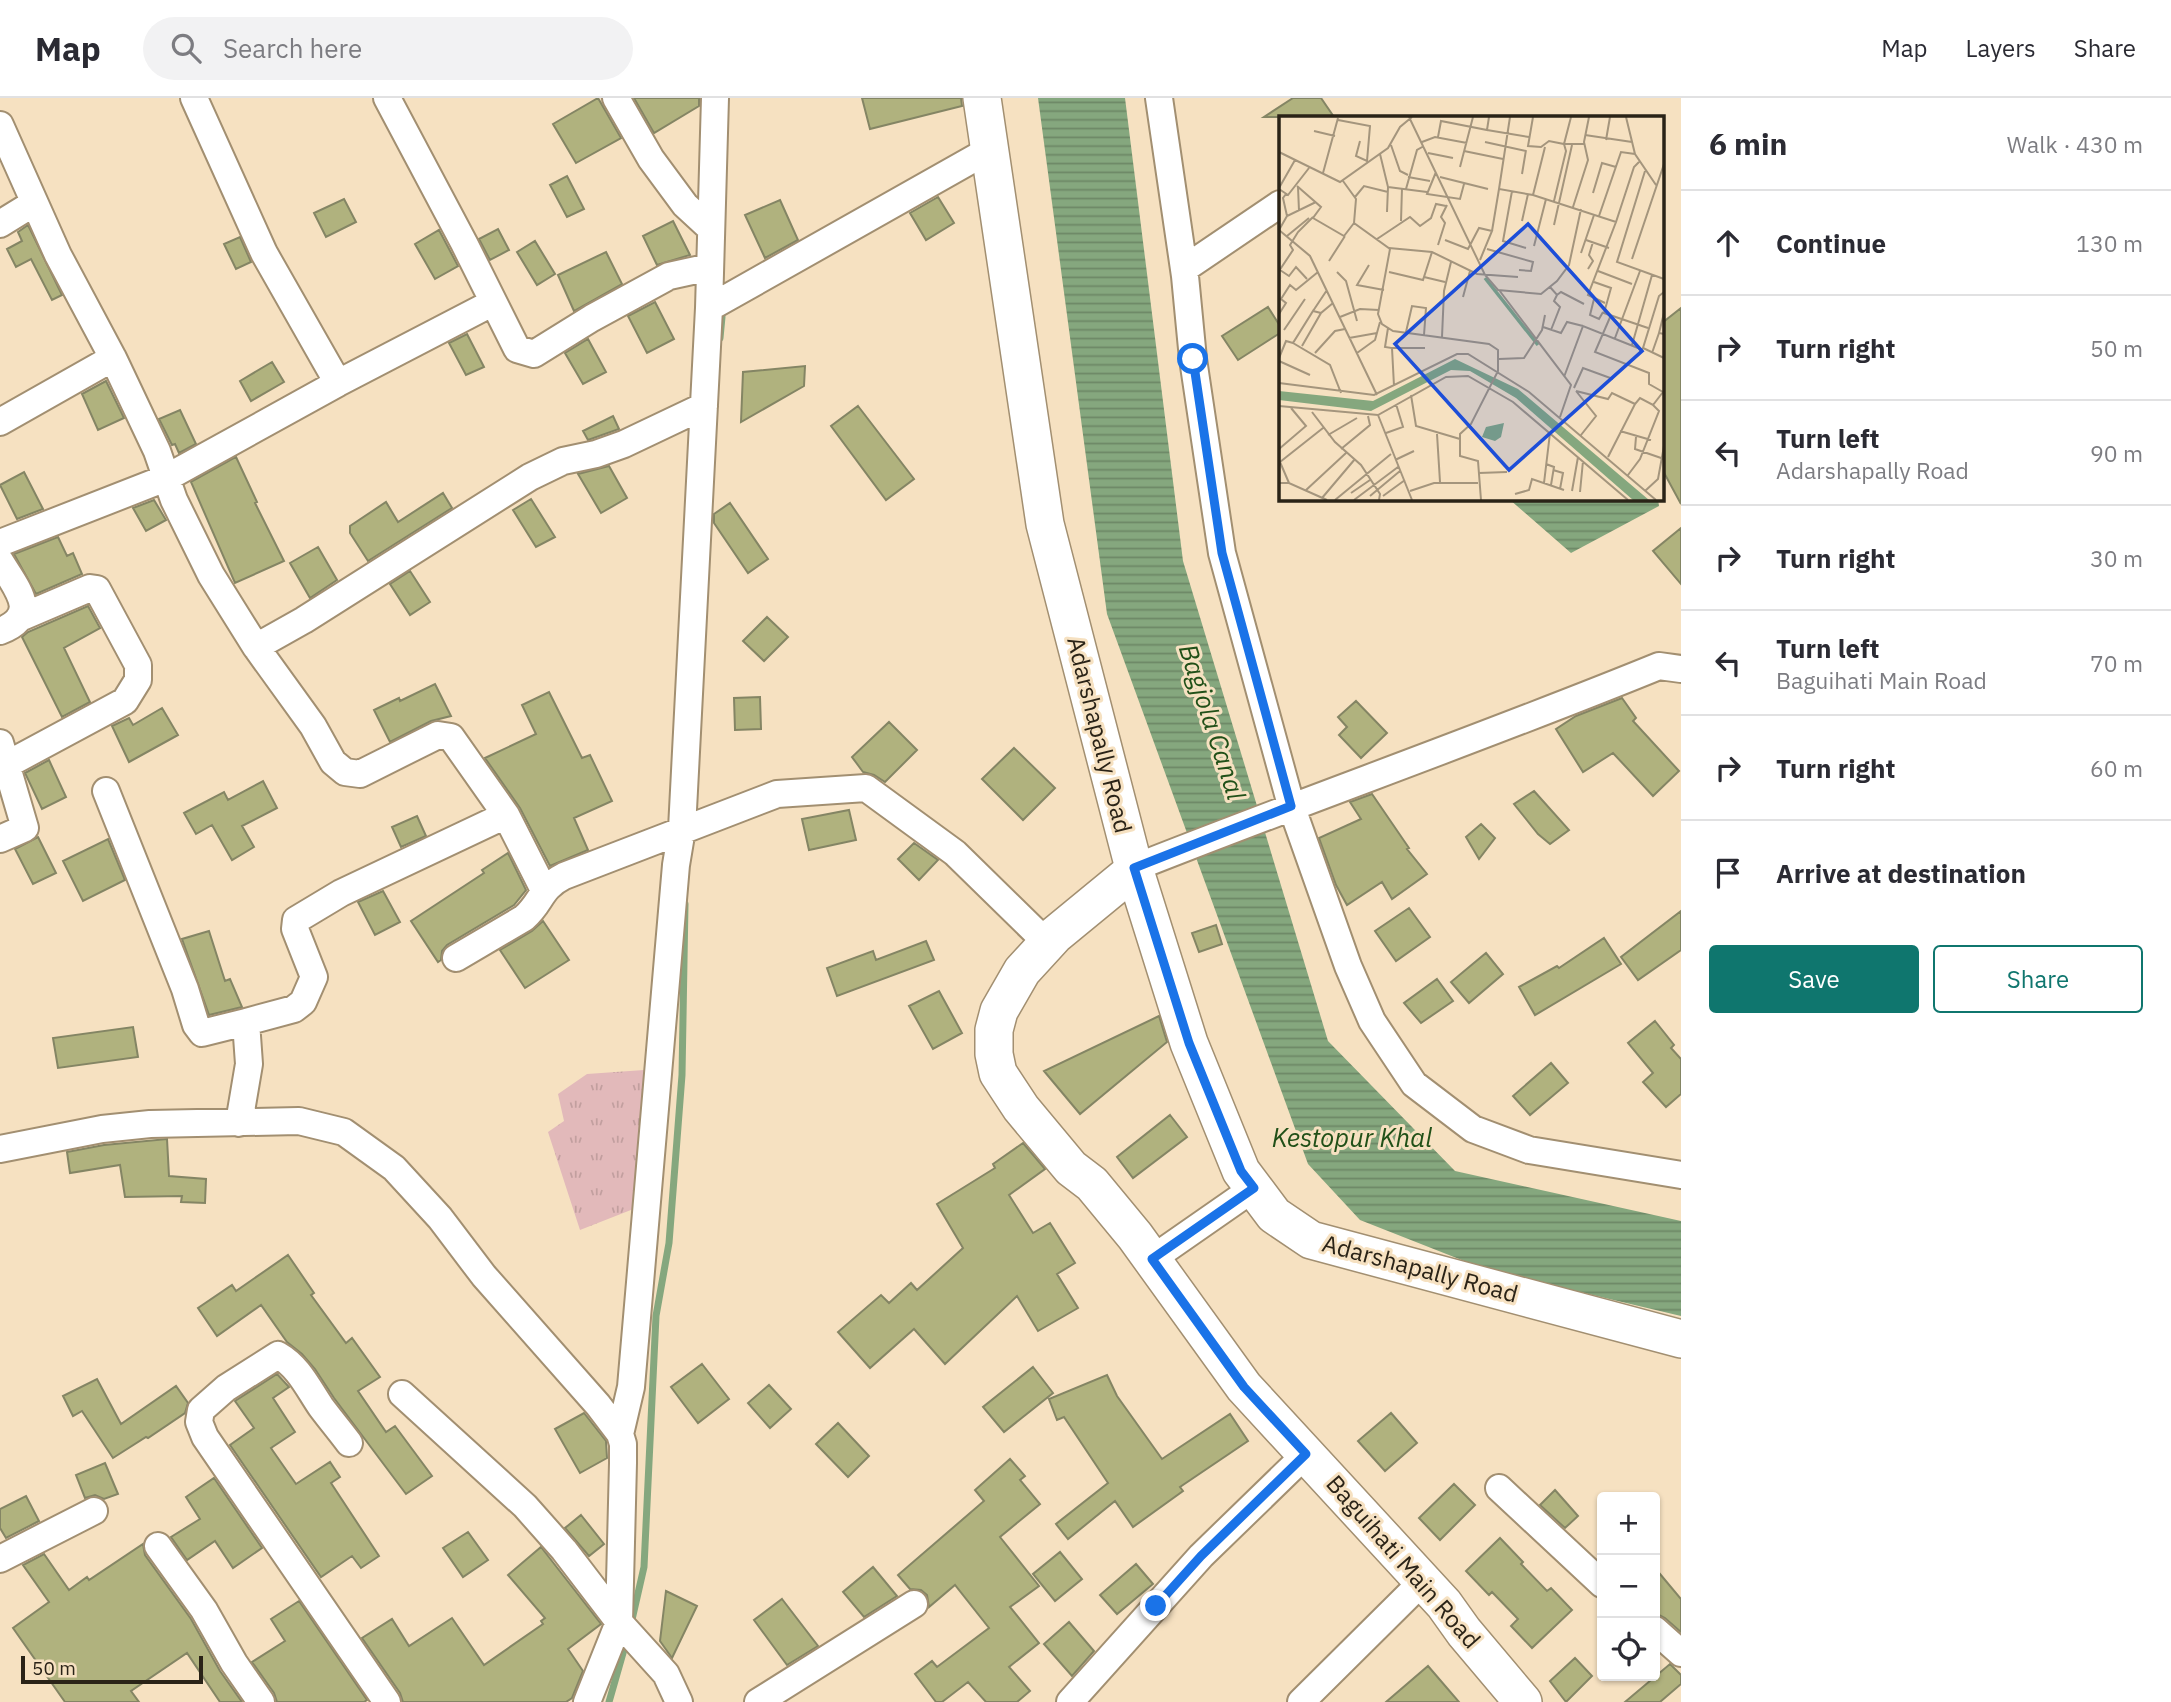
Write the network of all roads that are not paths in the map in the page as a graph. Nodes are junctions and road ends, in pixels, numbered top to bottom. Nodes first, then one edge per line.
1 (194, 98) edge
2 (387, 98) edge
3 (616, 98) edge
4 (715, 98) edge
5 (982, 98) edge
6 (1159, 98) edge
7 (0, 125) edge
8 (989, 150) junction
9 (34, 203) junction
10 (1279, 205) edge
11 (0, 224) edge
12 (711, 229) junction
13 (710, 267) junction
14 (1184, 269) junction
15 (492, 303) junction
16 (709, 308) junction
17 (113, 358) junction
18 (338, 383) junction
19 (704, 406) junction
20 (0, 422) edge
21 (166, 478) junction
22 (0, 543) edge
23 (0, 561) edge
24 (11, 624) edge
25 (256, 647) junction
26 (1681, 669) edge
27 (4, 754) edge
28 (106, 791) dead end
29 (1291, 806) junction
30 (506, 815) junction
31 (688, 827) junction
32 (0, 839) edge
33 (1134, 868) junction
34 (544, 890) junction
35 (1047, 943) junction
36 (456, 958) dead end
37 (246, 1022) junction
38 (239, 1123) junction
39 (0, 1149) edge
40 (1681, 1175) edge
41 (1254, 1188) junction
42 (1152, 1259) junction
43 (1681, 1339) edge
44 (402, 1394) dead end
45 (620, 1434) junction
46 (349, 1443) dead end
47 (1306, 1454) junction
48 (1499, 1488) dead end
49 (94, 1511) dead end
50 (159, 1546) dead end
51 (0, 1559) edge
52 (1597, 1579) edge
53 (1423, 1581) junction
54 (914, 1604) dead end
55 (626, 1629) junction
56 (1660, 1634) edge
57 (1681, 1653) edge
58 (261, 1702) edge
59 (387, 1702) edge
60 (587, 1702) edge
61 (679, 1702) edge
62 (758, 1702) edge
63 (1070, 1702) edge
64 (1301, 1702) edge
65 (1523, 1702) edge

1 - 18 street
2 - 15 street
3 - 12 street
4 - 12 street
5 - 8 street, Adarshapally Road
6 - 14 street
7 - 9 street
8 - 16 street
8 - 33 street, Adarshapally Road
9 - 11 street
9 - 17 street
10 - 14 street
12 - 13 street
13 - 15 street
13 - 16 street
14 - 29 street
15 - 18 street
16 - 19 street
17 - 20 street
17 - 21 street
18 - 21 street
19 - 25 street
19 - 31 street
21 - 22 street
21 - 25 street
23 - 24 street
24 - 27 street
25 - 30 street
26 - 29 street
27 - 32 street
28 - 37 street
29 - 33 street
29 - 40 street
30 - 34 street
30 - 37 street
31 - 34 street
31 - 35 street
31 - 45 street
33 - 35 street, Baguihati Main Road
33 - 41 street, Adarshapally Road
34 - 36 street
35 - 42 street, Baguihati Main Road
37 - 38 street
38 - 39 street
38 - 45 street
41 - 42 street
41 - 43 street, Adarshapally Road
42 - 47 street, Baguihati Main Road
44 - 55 street
45 - 55 street
46 - 59 street
47 - 53 street, Baguihati Main Road
47 - 63 street
48 - 52 street
49 - 51 street
50 - 58 street
53 - 64 street
53 - 65 street, Baguihati Main Road
54 - 62 street
55 - 60 street
55 - 61 street
56 - 57 street

